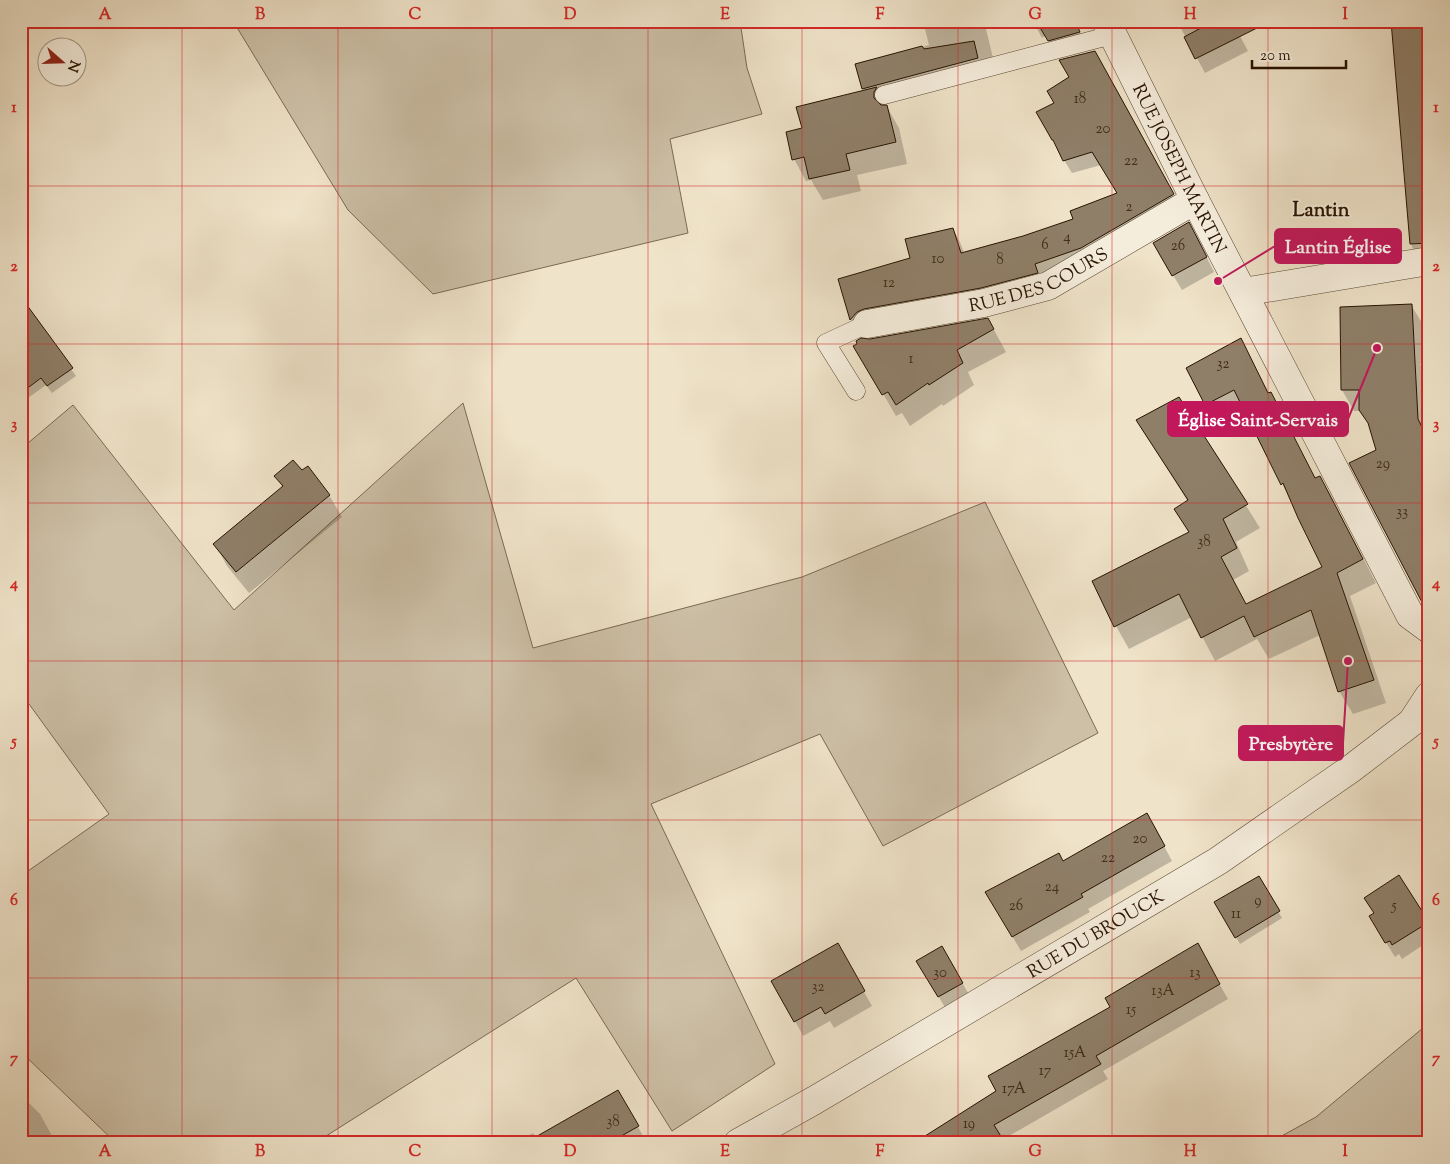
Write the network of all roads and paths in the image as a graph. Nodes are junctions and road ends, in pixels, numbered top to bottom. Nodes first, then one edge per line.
1 (1109, 28) edge
2 (884, 95) dead end
3 (1195, 200) junction
4 (1429, 261) edge
5 (1243, 292) junction
6 (867, 324) joint
7 (856, 391) dead end
8 (1429, 630) edge
9 (1429, 696) edge
10 (738, 1143) edge

1 - 2 lane
1 - 3 street, RUE JOSEPH MARTIN
3 - 5 street, RUE JOSEPH MARTIN
3 - 6 street, RUE DES COURS
4 - 5 street
5 - 8 street, RUE JOSEPH MARTIN
6 - 7 lane
9 - 10 street, RUE DU BROUCK

